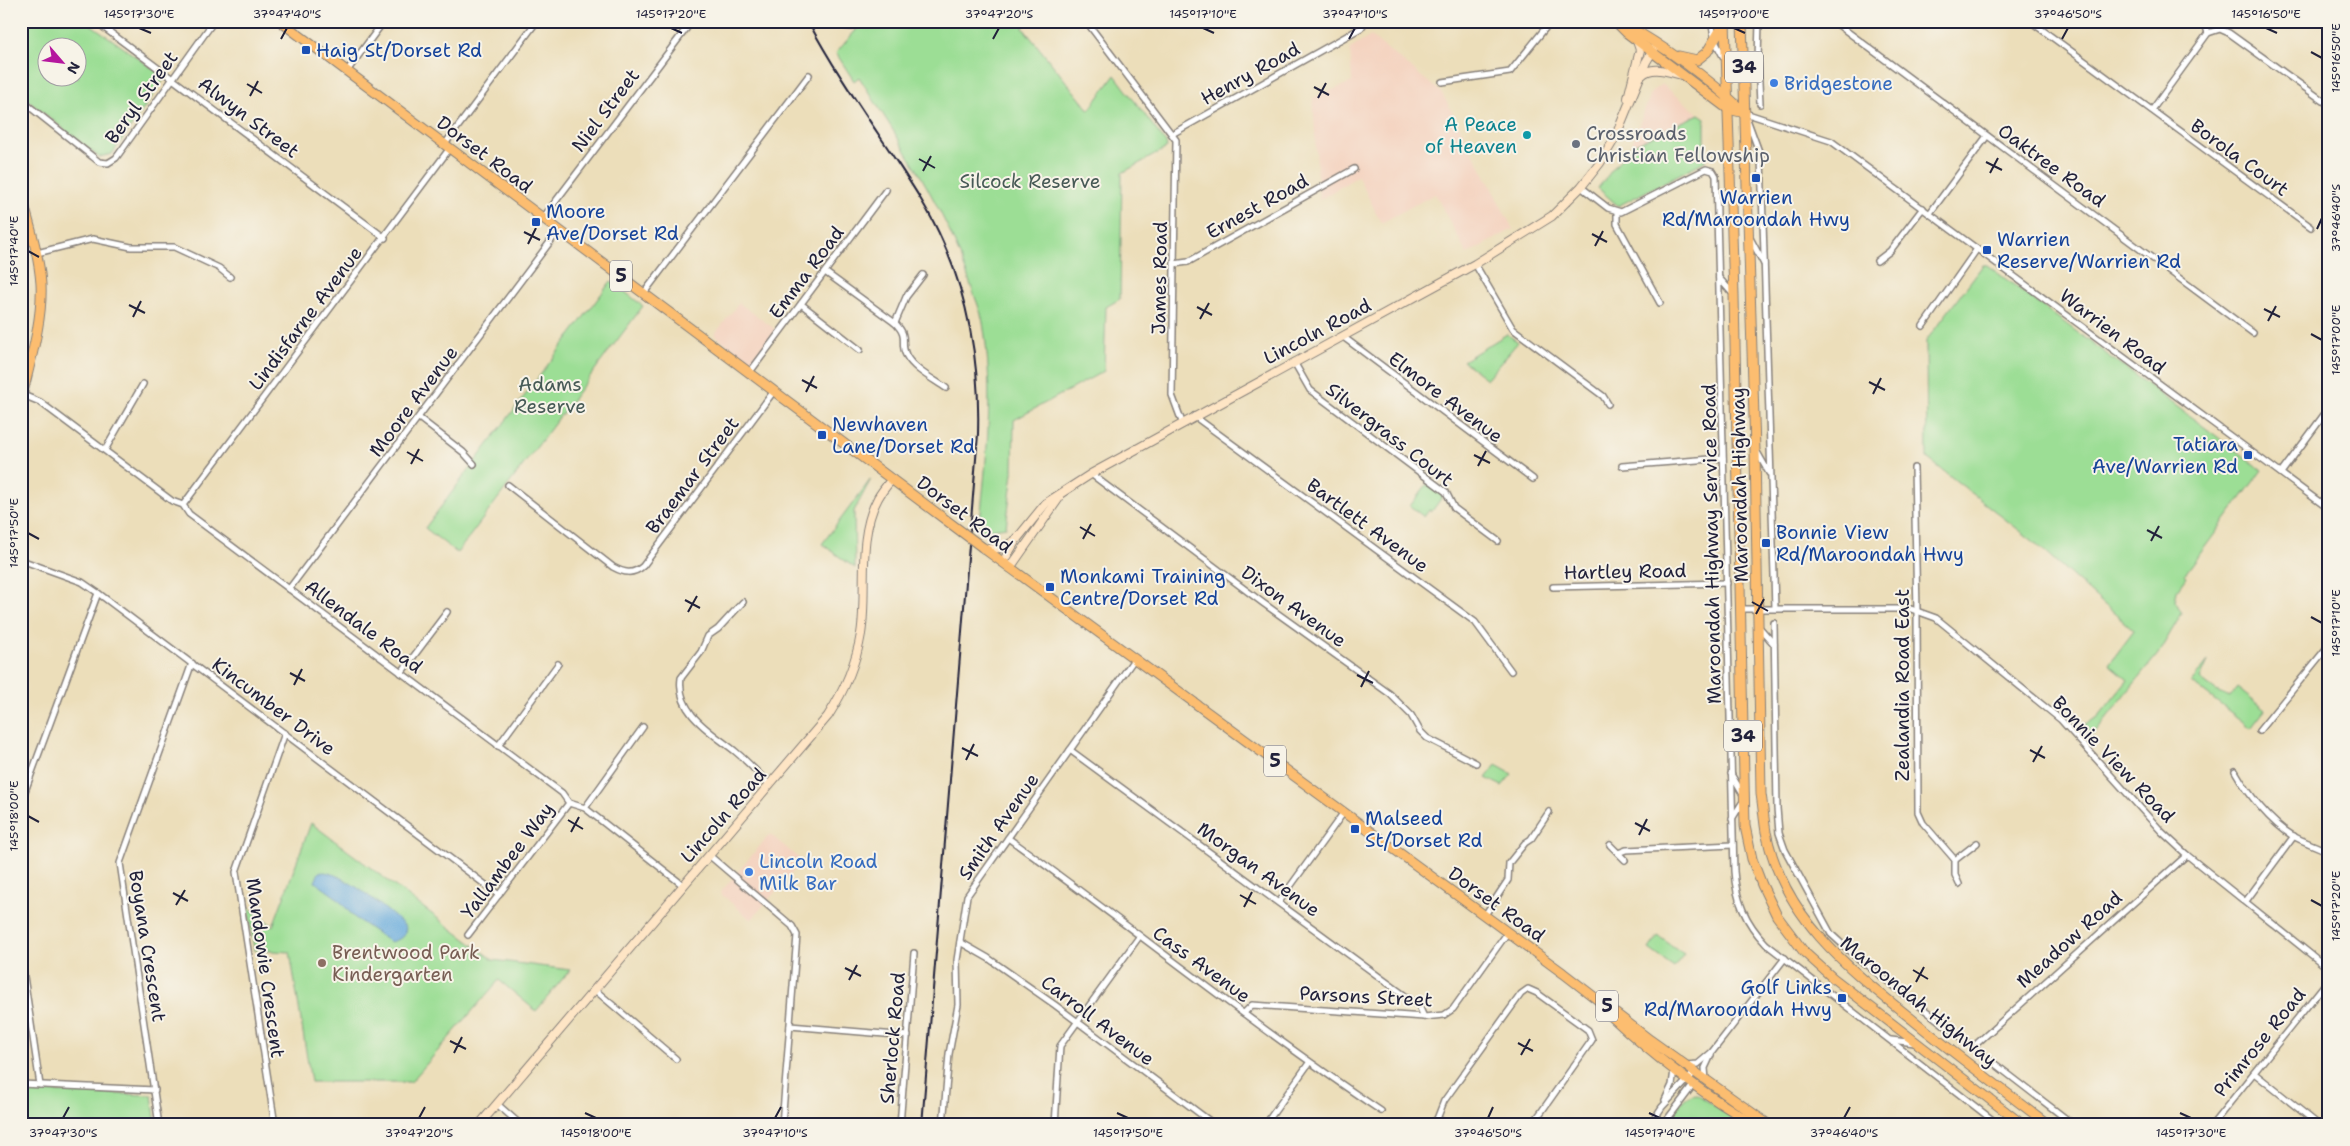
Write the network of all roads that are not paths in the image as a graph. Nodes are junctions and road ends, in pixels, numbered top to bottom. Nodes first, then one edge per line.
1 (95, 21) edge
2 (214, 21) edge
3 (280, 21) edge
4 (384, 21) edge
5 (538, 21) edge
6 (692, 21) edge
7 (840, 21) edge
8 (860, 21) edge
9 (1086, 21) edge
10 (1366, 21) edge
11 (1551, 21) edge
12 (1615, 21) edge
13 (1619, 21) edge
14 (1711, 21) edge
15 (1725, 21) edge
16 (1742, 21) edge
17 (1759, 21) edge
18 (1833, 21) edge
19 (2030, 21) edge
20 (2204, 21) edge
21 (2208, 33) junction
22 (1637, 41) junction
23 (1715, 41) junction
24 (1657, 44) junction
25 (1651, 52) junction
26 (1669, 52) junction
27 (1726, 63) junction
28 (347, 71) junction
29 (1642, 74) junction
30 (809, 75) dead end
31 (1682, 75) junction
32 (172, 79) junction
33 (1442, 82) dead end
34 (1727, 96) junction
35 (21, 100) edge
36 (1760, 104) dead end
37 (2329, 106) edge
38 (1728, 109) junction
39 (2152, 110) junction
40 (1745, 114) junction
41 (1623, 119) junction
42 (1172, 134) junction
43 (1987, 136) junction
44 (448, 146) junction
45 (1354, 170) dead end
46 (1582, 187) junction
47 (886, 190) dead end
48 (21, 194) edge
49 (1923, 208) junction
50 (1617, 212) junction
51 (1930, 214) junction
52 (543, 218) junction
53 (2311, 227) dead end
54 (559, 230) junction
55 (1749, 235) junction
56 (385, 238) junction
57 (1977, 249) junction
58 (37, 254) junction
59 (1877, 260) dead end
60 (1174, 264) junction
61 (1475, 264) junction
62 (1764, 265) junction
63 (825, 272) junction
64 (923, 275) dead end
65 (230, 277) dead end
66 (1719, 278) junction
67 (644, 293) junction
68 (1734, 294) junction
69 (1660, 303) dead end
70 (800, 304) junction
71 (895, 323) junction
72 (1923, 326) dead end
73 (2253, 333) dead end
74 (1342, 336) junction
75 (860, 350) dead end
76 (1294, 362) junction
77 (750, 372) junction
78 (143, 384) dead end
79 (946, 388) dead end
80 (774, 391) junction
81 (22, 398) edge
82 (1608, 404) dead end
83 (2329, 408) edge
84 (1194, 416) junction
85 (418, 418) junction
86 (1182, 422) junction
87 (105, 450) junction
88 (1755, 450) junction
89 (1723, 458) junction
90 (474, 464) dead end
91 (1622, 466) dead end
92 (1914, 468) dead end
93 (1091, 474) junction
94 (1770, 474) junction
95 (2281, 474) junction
96 (892, 479) junction
97 (1533, 480) dead end
98 (508, 485) dead end
99 (1062, 494) junction
100 (183, 505) junction
101 (2329, 509) edge
102 (1016, 540) junction
103 (1498, 541) dead end
104 (984, 548) junction
105 (21, 560) edge
106 (1007, 565) junction
107 (1727, 583) junction
108 (1553, 587) dead end
109 (289, 589) junction
110 (98, 593) junction
111 (742, 602) dead end
112 (1775, 608) junction
113 (1742, 609) junction
114 (1758, 609) junction
115 (1917, 611) junction
116 (447, 612) dead end
117 (1774, 624) dead end
118 (1759, 627) junction
119 (1774, 645) junction
120 (2329, 645) edge
121 (1135, 658) junction
122 (192, 663) junction
123 (558, 664) dead end
124 (1511, 671) dead end
125 (401, 673) junction
126 (643, 727) dead end
127 (2259, 731) dead end
128 (285, 733) junction
129 (498, 746) junction
130 (1070, 750) junction
131 (1476, 764) dead end
132 (2235, 771) dead end
133 (1731, 774) junction
134 (770, 786) junction
135 (1745, 798) junction
136 (21, 802) edge
137 (569, 803) junction
138 (585, 808) junction
139 (1344, 811) junction
140 (1549, 812) dead end
141 (1732, 820) junction
142 (2294, 836) junction
143 (1008, 838) junction
144 (1977, 843) dead end
145 (1610, 845) dead end
146 (1733, 845) junction
147 (2329, 852) edge
148 (1618, 853) junction
149 (2188, 855) junction
150 (710, 856) junction
151 (1625, 860) dead end
152 (1955, 860) junction
153 (1959, 884) dead end
154 (684, 886) junction
155 (499, 895) junction
156 (2246, 901) junction
157 (1279, 902) junction
158 (1484, 915) junction
159 (1508, 932) junction
160 (468, 935) dead end
161 (1139, 937) junction
162 (960, 942) junction
163 (914, 953) dead end
164 (21, 956) edge
165 (1785, 958) junction
166 (2329, 969) edge
167 (1564, 973) junction
168 (2329, 979) edge
169 (595, 990) junction
170 (1244, 1013) junction
171 (1424, 1017) junction
172 (1076, 1022) junction
173 (790, 1026) junction
174 (908, 1036) junction
175 (1890, 1040) junction
176 (1918, 1044) junction
177 (1973, 1047) junction
178 (1712, 1052) junction
179 (676, 1059) dead end
180 (1309, 1063) junction
181 (1685, 1065) junction
182 (1674, 1068) junction
183 (2254, 1073) junction
184 (1697, 1078) junction
185 (21, 1084) edge
186 (40, 1085) junction
187 (155, 1090) junction
188 (497, 1104) junction
189 (1662, 1107) junction
190 (1381, 1111) dead end
191 (1437, 1119) junction
192 (2072, 1124) edge
193 (160, 1125) edge
194 (275, 1125) edge
195 (479, 1125) edge
196 (521, 1125) edge
197 (782, 1125) edge
198 (900, 1125) edge
199 (943, 1125) edge
200 (1055, 1125) edge
201 (1215, 1125) edge
202 (1265, 1125) edge
203 (1430, 1125) edge
204 (1451, 1125) edge
205 (1532, 1125) edge
206 (1650, 1125) edge
207 (1663, 1125) edge
208 (1756, 1125) edge
209 (1769, 1125) edge
210 (1999, 1125) edge
211 (2023, 1125) edge
212 (2049, 1125) edge
213 (2212, 1125) edge
214 (2319, 1125) edge

1 - 32 street, Alwyn Street
2 - 32 street, Beryl Street
3 - 28 main road, Dorset Road / 5
4 - 28 street
5 - 44 street, Lindisfarne Avenue
6 - 52 street, Niel Street
7 - 8 street
9 - 42 street
10 - 42 street, Henry Road
11 - 33 street
12 - 22 main road
13 - 24 main road
14 - 23 street
15 - 23 main road
15 - 27 main road, Maroondah Highway / 34
16 - 40 main road, Maroondah Highway / 34
17 - 36 street
18 - 43 street, Oaktree Road
19 - 39 street, Borola Court
20 - 21 street
21 - 37 street
21 - 39 street
22 - 25 main road
22 - 41 main road, Lincoln Road
23 - 26 main road
23 - 27 street
24 - 25 main road, Lincoln Road
24 - 26 main road
25 - 29 main road, Lincoln Road
25 - 31 main road
26 - 34 main road
27 - 34 main road, Maroondah Highway / 34
28 - 44 main road, Dorset Road / 5
29 - 31 main road
29 - 41 main road, Lincoln Road
30 - 67 street
31 - 38 main road
32 - 35 street, Beryl Street
32 - 56 street, Alwyn Street
34 - 38 main road, Maroondah Highway / 34
34 - 40 main road
38 - 40 main road
38 - 68 main road, Maroondah Highway / 34
39 - 53 street, Borola Court
40 - 49 street, Warrien Road
40 - 55 main road, Maroondah Highway / 34
40 - 62 street
41 - 46 main road, Lincoln Road
42 - 60 street, James Road
43 - 51 street
43 - 73 street, Oaktree Road
44 - 52 main road, Dorset Road / 5
44 - 56 street, Lindisfarne Avenue
45 - 60 street, Ernest Road
46 - 50 street
46 - 61 main road, Lincoln Road
47 - 63 street, Emma Road
48 - 58 main road
49 - 51 street, Warrien Road
49 - 59 street
50 - 66 street, Maroondah Highway Service Road
50 - 69 street
51 - 57 street, Warrien Road
52 - 54 main road, Dorset Road / 5
54 - 67 main road, Dorset Road / 5
54 - 85 street, Moore Avenue
55 - 62 street
55 - 88 main road, Maroondah Highway / 34
56 - 100 street, Lindisfarne Avenue
57 - 72 street
57 - 95 street, Warrien Road
58 - 65 street
58 - 81 main road
60 - 86 street, James Road
61 - 74 main road, Lincoln Road
61 - 82 street
62 - 94 street
63 - 70 street, Emma Road
63 - 71 street
64 - 71 street
66 - 68 street
66 - 89 street, Maroondah Highway Service Road
67 - 77 main road, Dorset Road / 5
68 - 113 main road, Maroondah Highway / 34
70 - 75 street
70 - 77 street, Emma Road
71 - 79 street
74 - 76 main road, Lincoln Road
74 - 97 street, Elmore Avenue
76 - 84 main road, Lincoln Road
76 - 103 street, Silvergrass Court
77 - 80 main road, Dorset Road / 5
78 - 87 street
80 - 96 main road, Dorset Road / 5
80 - 98 street, Braemar Street
81 - 87 street, Allendale Road
83 - 95 street
84 - 86 main road, Lincoln Road
84 - 124 street, Bartlett Avenue
85 - 90 street
85 - 109 street, Moore Avenue
86 - 93 main road, Lincoln Road
87 - 100 street, Allendale Road
88 - 94 street
88 - 114 main road, Maroondah Highway / 34
89 - 91 street
89 - 107 street, Maroondah Highway Service Road
92 - 115 street, Zealandia Road East
93 - 99 main road, Lincoln Road
93 - 131 street, Dixon Avenue
94 - 112 street
95 - 101 street, Warrien Road
96 - 104 main road, Dorset Road / 5, bridge
96 - 134 main road, Lincoln Road
99 - 102 main road, Lincoln Road
99 - 106 main road, Lincoln Road
100 - 109 street, Allendale Road
102 - 104 main road
102 - 106 main road, Lincoln Road
104 - 106 main road, Dorset Road / 5
105 - 110 street, Kincumber Drive
106 - 121 main road, Dorset Road / 5
107 - 108 street, Hartley Road
107 - 133 street, Maroondah Highway Service Road
109 - 125 street, Allendale Road
110 - 122 street, Kincumber Drive
110 - 136 street
111 - 134 street
112 - 114 street, Bonnie View Road
112 - 115 street, Bonnie View Road
113 - 114 street, Bonnie View Road
113 - 135 main road, Maroondah Highway / 34
114 - 118 main road, Maroondah Highway / 34
115 - 149 street, Bonnie View Road
115 - 152 street, Zealandia Road East
116 - 125 street
117 - 119 street
118 - 119 street
118 - 212 main road, Maroondah Highway / 34
119 - 177 street
120 - 127 street
121 - 130 street, Smith Avenue
121 - 139 main road, Dorset Road / 5
122 - 128 street, Kincumber Drive
122 - 187 street, Boyana Crescent
123 - 129 street
125 - 129 street, Allendale Road
126 - 138 street
128 - 155 street, Kincumber Drive
128 - 194 street, Mandowie Crescent
129 - 137 street, Allendale Road
130 - 143 street, Smith Avenue
130 - 157 street, Morgan Avenue
132 - 142 street
133 - 135 street
133 - 141 street, Maroondah Highway Service Road
134 - 150 main road, Lincoln Road
135 - 141 street
135 - 176 main road, Maroondah Highway / 34
137 - 138 street, Allendale Road
137 - 155 street, Yallambee Way
138 - 154 street, Allendale Road
139 - 157 street
139 - 158 main road, Dorset Road / 5
140 - 158 street
141 - 146 street, Maroondah Highway Service Road
142 - 147 street
142 - 156 street
143 - 161 street, Cass Avenue
143 - 162 street, Smith Avenue
144 - 152 street
145 - 148 street
146 - 148 street
146 - 165 street, Maroondah Highway Service Road
148 - 151 street
149 - 156 street, Bonnie View Road
149 - 177 street, Meadow Road
150 - 154 main road, Lincoln Road
150 - 173 street
152 - 153 street
154 - 169 main road, Lincoln Road
155 - 160 street, Yallambee Way
156 - 166 street, Bonnie View Road
157 - 171 street, Morgan Avenue
158 - 159 main road, Dorset Road / 5
159 - 167 main road, Dorset Road / 5
159 - 171 street, Parsons Street
161 - 170 street, Cass Avenue
161 - 172 street
162 - 172 street, Carroll Avenue
162 - 199 street, Smith Avenue
163 - 174 street, Sherlock Road
164 - 186 street
165 - 175 street, Maroondah Highway Service Road
165 - 178 street
167 - 181 main road, Dorset Road / 5
167 - 182 main road, Dorset Road / 5
168 - 183 street, Primrose Road
169 - 179 street
169 - 188 main road, Lincoln Road
170 - 171 street, Parsons Street
170 - 180 street, Cass Avenue
172 - 200 street
172 - 201 street, Carroll Avenue
173 - 174 street
173 - 197 street
174 - 198 street, Sherlock Road
175 - 176 street, Maroondah Highway Service Road
175 - 210 street, Maroondah Highway Service Road
176 - 211 main road, Maroondah Highway / 34
177 - 192 street
178 - 181 street
178 - 184 street
180 - 190 street, Cass Avenue
180 - 202 street
181 - 184 main road, Dorset Road / 5
182 - 184 main road, Dorset Road / 5
182 - 189 street
183 - 213 street, Primrose Road
183 - 214 street
184 - 189 street
184 - 207 street
184 - 208 main road, Dorset Road / 5
184 - 209 main road, Dorset Road / 5
185 - 186 street
186 - 187 street
187 - 193 street, Boyana Crescent
188 - 195 main road, Lincoln Road
188 - 196 street
189 - 206 street
191 - 203 street
191 - 204 street
191 - 205 street

